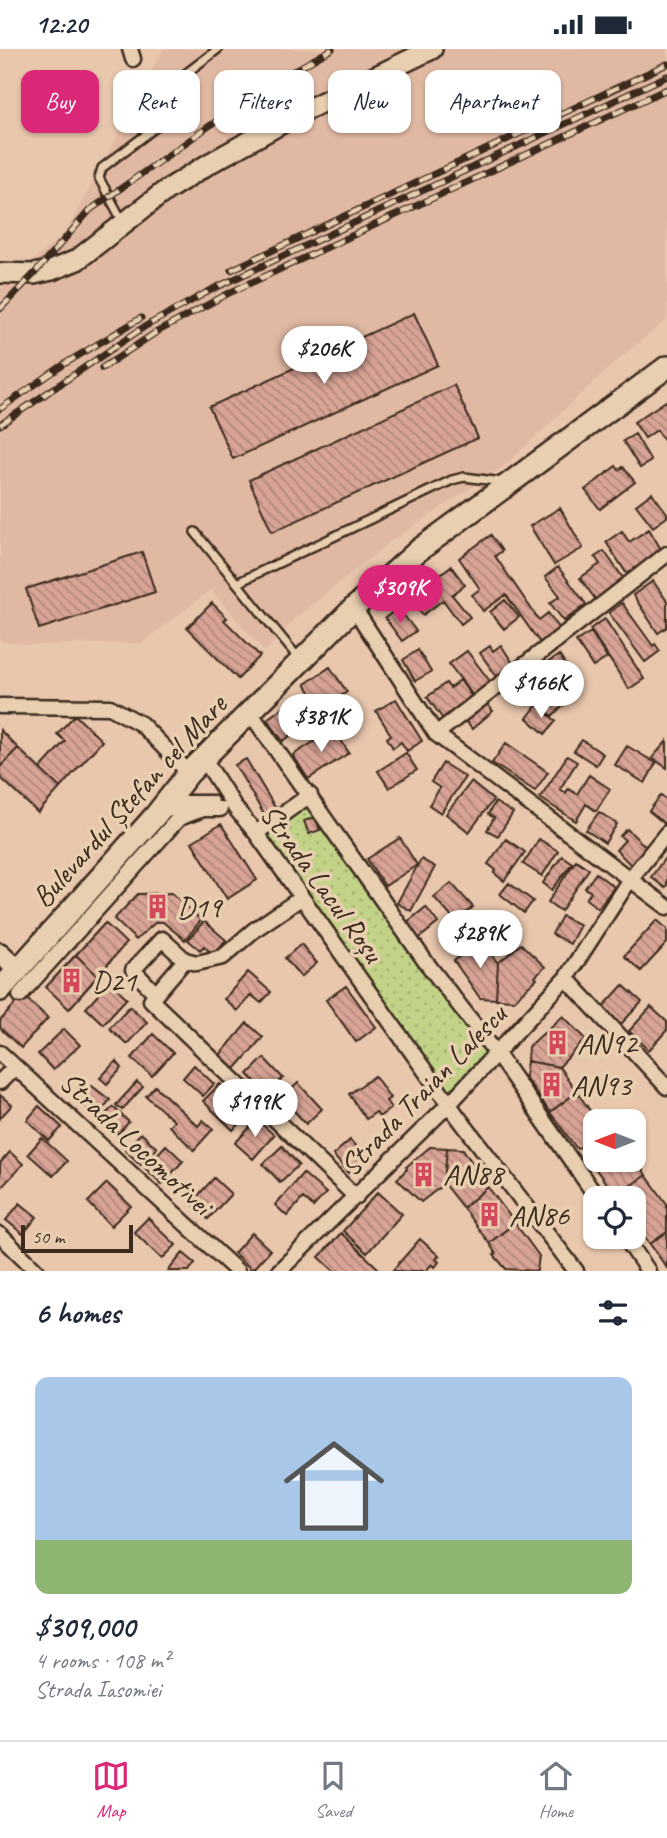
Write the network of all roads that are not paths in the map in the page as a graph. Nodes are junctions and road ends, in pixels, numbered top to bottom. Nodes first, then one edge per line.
1 (218, 49) edge
2 (432, 49) edge
3 (124, 223) junction
4 (0, 263) edge
5 (0, 273) edge
6 (22, 274) junction
7 (0, 284) edge
8 (665, 372) edge
9 (510, 483) junction
10 (195, 532) dead end
11 (667, 554) edge
12 (237, 583) junction
13 (354, 608) junction
14 (300, 660) junction
15 (0, 706) edge
16 (249, 711) junction
17 (436, 734) junction
18 (197, 766) junction
19 (310, 795) junction
20 (220, 809) dead end
21 (236, 809) junction
22 (155, 816) junction
23 (256, 833) junction
24 (667, 833) edge
25 (630, 879) junction
26 (300, 898) junction
27 (667, 907) edge
28 (0, 953) edge
29 (186, 960) junction
30 (19, 971) junction
31 (565, 978) junction
32 (10, 993) edge
33 (156, 994) junction
34 (0, 1053) edge
35 (497, 1054) junction
36 (15, 1067) junction
37 (0, 1082) edge
38 (667, 1087) edge
39 (449, 1104) junction
40 (589, 1186) edge
41 (356, 1197) junction
42 (1, 1238) edge
43 (633, 1249) edge
44 (573, 1270) edge
45 (37, 1271) edge
46 (237, 1271) edge
47 (279, 1271) edge
48 (649, 1271) edge

1 - 3 lane
2 - 3 main road
3 - 6 main road
4 - 6 main road
5 - 6 main road
6 - 7 main road
8 - 9 main road, Bulevardul Ștefan cel Mare
9 - 12 lane
9 - 13 main road, Bulevardul Ștefan cel Mare
10 - 12 lane
11 - 17 street
12 - 14 lane
13 - 14 main road, Bulevardul Ștefan cel Mare
13 - 17 street
14 - 16 main road, Bulevardul Ștefan cel Mare
15 - 18 street, Strada Lacul Roșu
16 - 18 main road, Bulevardul Ștefan cel Mare
16 - 19 street, Strada Lacul Roșu
17 - 25 street
18 - 21 street, Strada Lacul Roșu
18 - 22 main road, Bulevardul Ștefan cel Mare
19 - 23 street
19 - 35 street, Strada Lacul Roșu
20 - 32 street
21 - 22 street
21 - 23 street, Strada Lacul Roșu
22 - 30 main road, Bulevardul Ștefan cel Mare
23 - 26 street, Strada Lacul Roșu
24 - 25 street, Strada Traian Lalescu
25 - 27 street
25 - 31 street, Strada Traian Lalescu
26 - 29 street
26 - 39 street, Strada Lacul Roșu
28 - 30 main road
29 - 33 street
29 - 33 street
30 - 32 main road, Bulevardul Ștefan cel Mare
31 - 35 street, Strada Traian Lalescu
31 - 38 street
33 - 41 street
34 - 36 street, Strada Locomotivei
35 - 39 street, Strada Traian Lalescu
35 - 40 street, Strada Lacul Roșu
36 - 37 street
36 - 46 street, Strada Locomotivei
39 - 41 street, Strada Traian Lalescu
39 - 44 street, Strada Lacul Roșu
41 - 47 street, Strada Traian Lalescu
42 - 45 street
43 - 48 street

